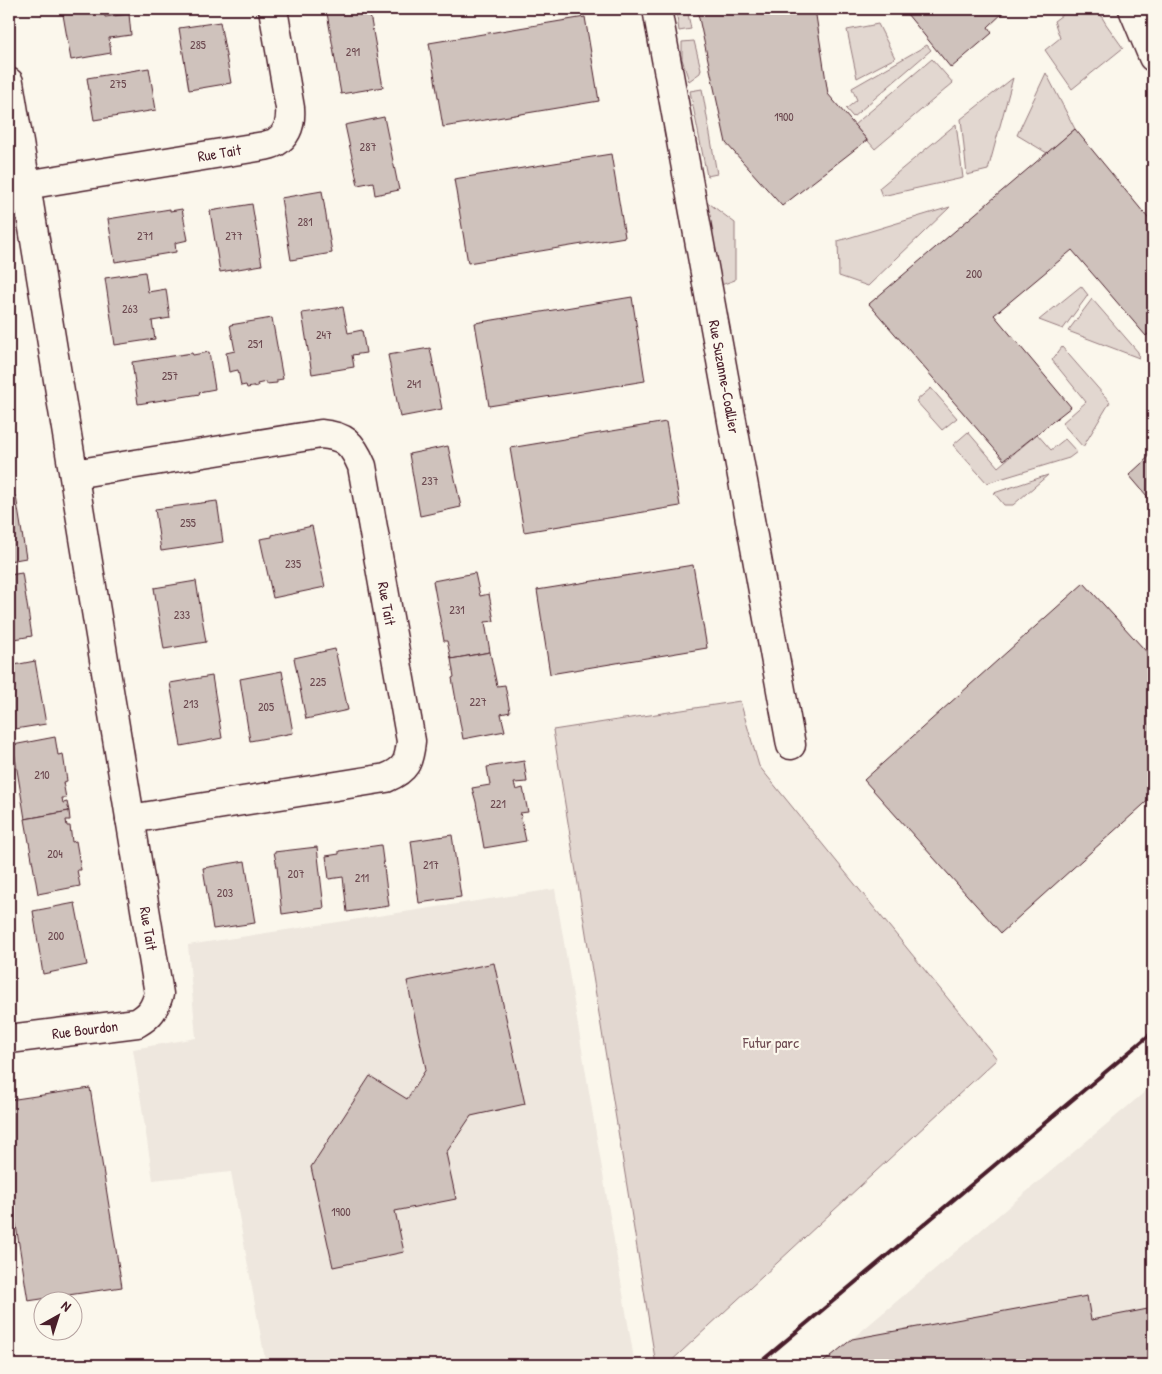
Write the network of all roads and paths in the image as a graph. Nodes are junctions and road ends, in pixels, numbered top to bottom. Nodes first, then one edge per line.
1 (274, 9) edge
2 (656, 9) edge
3 (1134, 9) edge
4 (1153, 57) edge
5 (9, 82) edge
6 (26, 185) junction
7 (74, 474) junction
8 (791, 745) dead end
9 (130, 819) junction
10 (155, 1007) joint
11 (9, 1039) edge

1 - 6 street, Rue Tait
2 - 8 street, Rue Suzanne-Coallier
3 - 4 street
5 - 6 street, Rue Tait
6 - 7 street, Rue Tait
7 - 9 street, Rue Tait
7 - 9 street, Rue Tait
9 - 10 street, Rue Tait
10 - 11 street, Rue Bourdon

